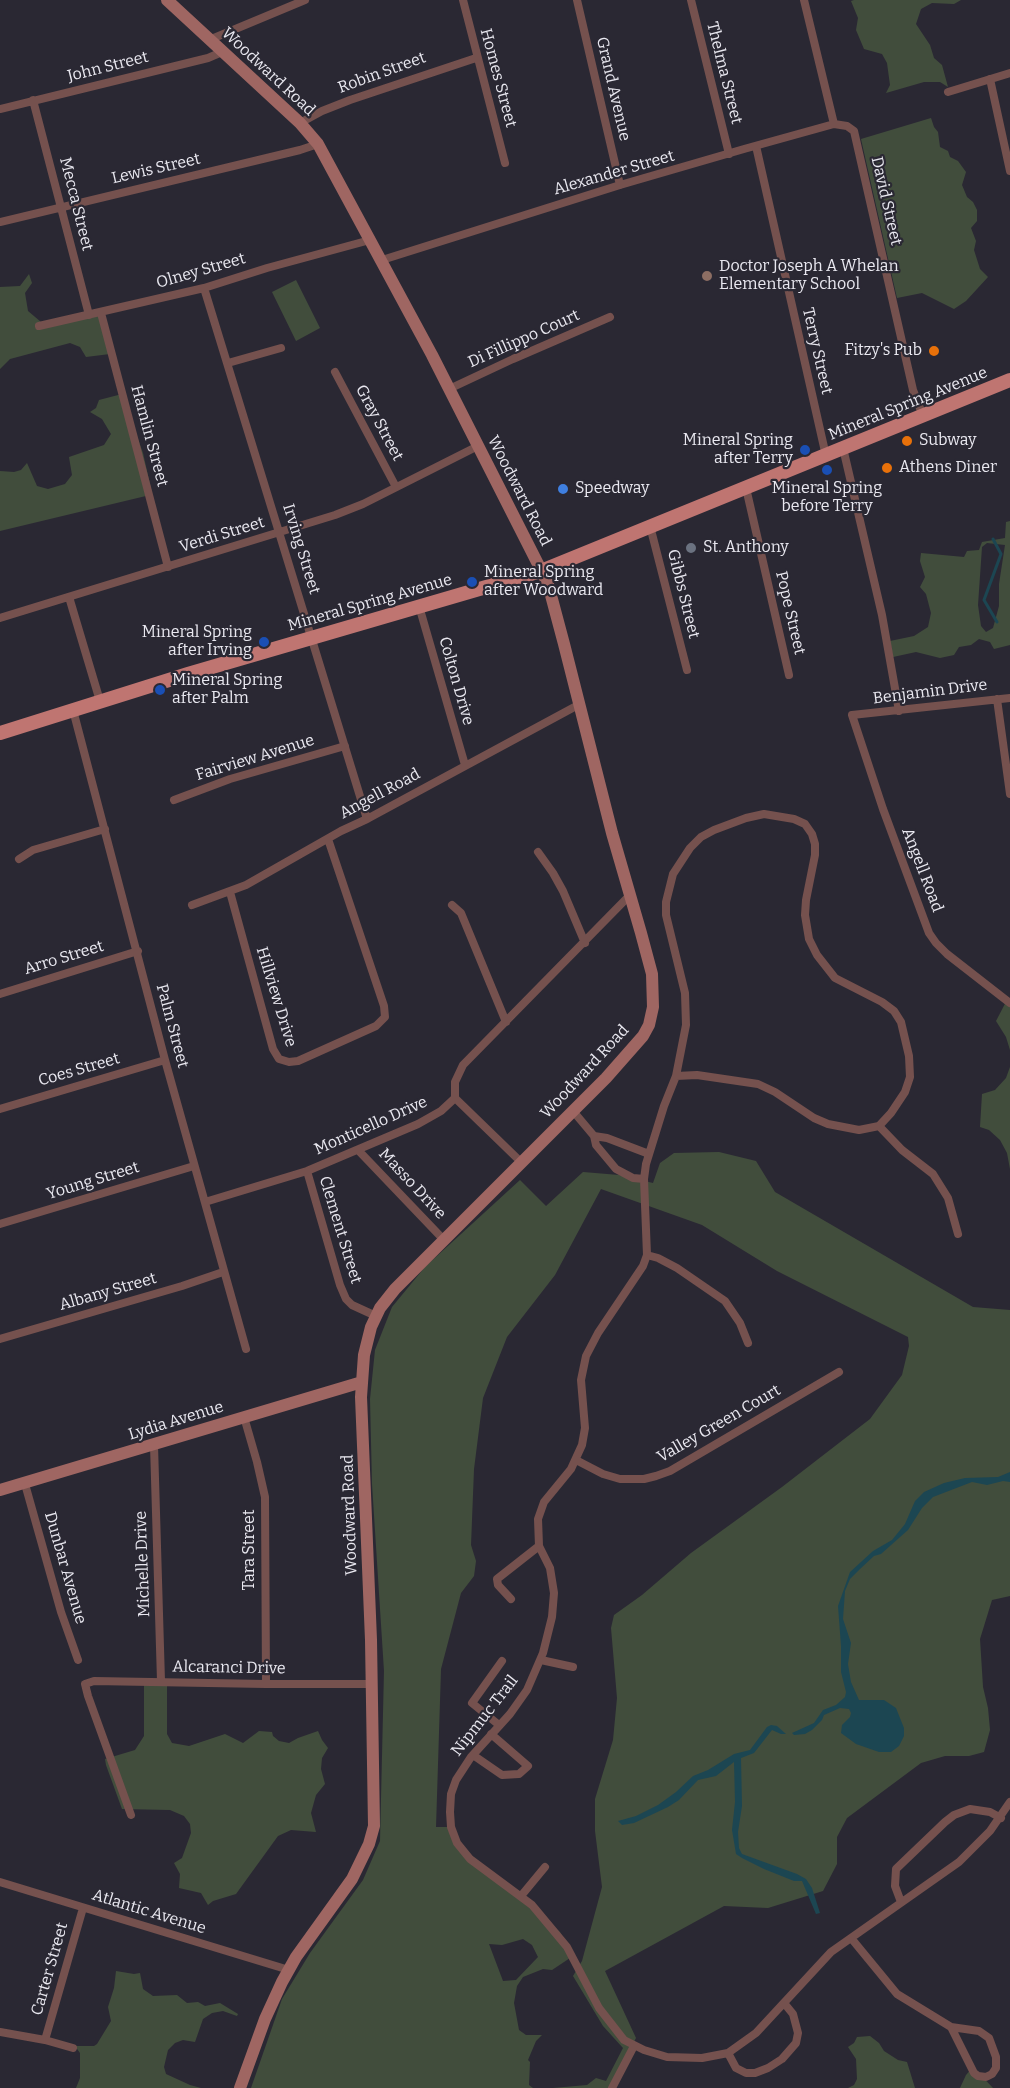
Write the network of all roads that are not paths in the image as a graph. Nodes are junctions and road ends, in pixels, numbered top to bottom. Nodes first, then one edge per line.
1 (167, 0) edge
2 (305, 0) edge
3 (463, 0) edge
4 (577, 0) edge
5 (691, 0) edge
6 (804, 0) edge
7 (209, 40) junction
8 (222, 52) junction
9 (476, 58) junction
10 (1010, 74) edge
11 (990, 79) junction
12 (948, 92) dead end
13 (33, 100) junction
14 (0, 109) edge
15 (300, 123) junction
16 (834, 124) junction
17 (318, 144) junction
18 (756, 146) junction
19 (729, 154) junction
20 (505, 163) dead end
21 (1010, 171) edge
22 (620, 185) junction
23 (62, 208) junction
24 (0, 222) edge
25 (370, 240) junction
26 (382, 260) junction
27 (204, 288) junction
28 (100, 313) junction
29 (89, 315) junction
30 (610, 317) dead end
31 (39, 326) dead end
32 (281, 348) dead end
33 (228, 363) junction
34 (335, 372) dead end
35 (1010, 380) edge
36 (449, 389) junction
37 (923, 416) junction
38 (478, 446) junction
39 (843, 448) junction
40 (826, 456) junction
41 (396, 488) junction
42 (747, 488) junction
43 (650, 526) junction
44 (281, 532) junction
45 (168, 567) junction
46 (540, 569) junction
47 (69, 597) junction
48 (419, 606) junction
49 (0, 618) edge
50 (312, 638) junction
51 (687, 670) dead end
52 (789, 675) dead end
53 (1010, 698) edge
54 (997, 699) junction
55 (100, 701) junction
56 (580, 704) junction
57 (73, 710) junction
58 (899, 711) junction
59 (852, 715) joint
60 (0, 733) edge
61 (345, 746) junction
62 (465, 765) junction
63 (1010, 794) edge
64 (174, 800) dead end
65 (367, 819) junction
66 (105, 829) junction
67 (328, 839) junction
68 (538, 852) dead end
69 (19, 859) dead end
70 (230, 892) junction
71 (630, 895) junction
72 (192, 905) dead end
73 (452, 905) dead end
74 (585, 943) junction
75 (138, 951) junction
76 (0, 994) edge
77 (1010, 1003) edge
78 (506, 1022) junction
79 (165, 1060) junction
80 (676, 1076) junction
81 (455, 1098) junction
82 (0, 1109) edge
83 (573, 1111) junction
84 (879, 1126) junction
85 (594, 1136) junction
86 (358, 1149) junction
87 (649, 1154) junction
88 (521, 1162) junction
89 (194, 1166) junction
90 (307, 1171) junction
91 (644, 1179) junction
92 (204, 1202) junction
93 (0, 1224) edge
94 (958, 1233) dead end
95 (443, 1239) junction
96 (647, 1255) junction
97 (223, 1272) junction
98 (376, 1316) junction
99 (0, 1339) edge
100 (748, 1343) dead end
101 (246, 1349) dead end
102 (839, 1372) dead end
103 (362, 1382) junction
104 (244, 1418) junction
105 (154, 1445) junction
106 (576, 1460) junction
107 (25, 1484) junction
108 (0, 1490) edge
109 (539, 1546) junction
110 (512, 1599) dead end
111 (78, 1660) dead end
112 (541, 1660) junction
113 (502, 1661) dead end
114 (573, 1667) dead end
115 (162, 1681) junction
116 (266, 1684) junction
117 (372, 1684) junction
118 (499, 1725) junction
119 (491, 1734) junction
120 (473, 1755) junction
121 (1010, 1802) edge
122 (131, 1815) dead end
123 (1000, 1818) junction
124 (545, 1867) dead end
125 (0, 1882) edge
126 (521, 1896) junction
127 (901, 1902) junction
128 (83, 1908) junction
129 (851, 1938) junction
130 (289, 1970) junction
131 (784, 2004) junction
132 (951, 2027) junction
133 (0, 2032) edge
134 (45, 2040) junction
135 (634, 2046) junction
136 (73, 2048) dead end
137 (728, 2053) junction
138 (240, 2088) edge
139 (612, 2088) edge

1 - 7 street, Woodward Road
2 - 7 street
3 - 9 street, Homes Street
4 - 22 street, Grand Avenue
5 - 19 street, Thelma Street
6 - 16 street
7 - 8 street, Woodward Road
8 - 13 street, John Street
8 - 15 street, Woodward Road
9 - 15 street, Robin Street
9 - 20 street, Homes Street
10 - 11 street
11 - 12 street
11 - 21 street
13 - 14 street, John Street
13 - 23 street, Mecca Street
15 - 17 street, Woodward Road
16 - 18 street, Alexander Street
16 - 37 street, David Street
17 - 23 street, Lewis Street
17 - 25 street, Woodward Road
18 - 19 street, Alexander Street
18 - 40 street, Terry Street
19 - 22 street, Alexander Street
22 - 26 street, Alexander Street
23 - 24 street, Lewis Street
23 - 29 street, Mecca Street
25 - 26 street, Woodward Road
25 - 27 street, Olney Street
26 - 36 street, Woodward Road
27 - 28 street, Olney Street
27 - 33 street, Irving Street
28 - 29 street, Olney Street
28 - 45 street, Hamlin Street
29 - 31 street, Olney Street
30 - 36 street, Di Fillippo Court
32 - 33 street
33 - 44 street, Irving Street
34 - 41 street, Gray Street
35 - 37 main road, Mineral Spring Avenue
36 - 38 street, Woodward Road
37 - 39 main road, Mineral Spring Avenue
38 - 41 street, Verdi Street
38 - 46 street, Woodward Road
39 - 40 main road, Mineral Spring Avenue
39 - 58 street
40 - 42 main road, Mineral Spring Avenue
41 - 44 street, Verdi Street
42 - 43 main road, Mineral Spring Avenue
42 - 52 street, Pope Street
43 - 46 main road, Mineral Spring Avenue
43 - 51 street, Gibbs Street
44 - 45 street, Verdi Street
44 - 50 street, Irving Street
45 - 47 street, Verdi Street
46 - 48 main road, Mineral Spring Avenue
46 - 56 street, Woodward Road
47 - 49 street, Verdi Street
47 - 55 street
48 - 50 main road, Mineral Spring Avenue
48 - 62 street, Colton Drive
50 - 55 main road, Mineral Spring Avenue
50 - 61 street, Irving Street
53 - 54 street, Benjamin Drive
54 - 58 street, Benjamin Drive
54 - 63 street
55 - 57 main road, Mineral Spring Avenue
56 - 62 street, Angell Road
56 - 71 street, Woodward Road
57 - 60 main road, Mineral Spring Avenue
57 - 66 street, Palm Street
58 - 59 street, Benjamin Drive
59 - 77 street, Angell Road
61 - 64 street, Fairview Avenue
61 - 65 street, Irving Street
62 - 65 street, Angell Road
65 - 67 street, Angell Road
66 - 69 street
66 - 75 street, Palm Street
67 - 70 street, Angell Road
67 - 70 street, Hillview Drive
68 - 74 street
70 - 72 street, Angell Road
71 - 74 street
71 - 83 street, Woodward Road
73 - 78 street
74 - 78 street
75 - 76 street, Arro Street
75 - 79 street, Palm Street
78 - 81 street
79 - 82 street, Coes Street
79 - 89 street, Palm Street
80 - 84 street
80 - 84 street
80 - 87 street
81 - 86 street, Monticello Drive
81 - 88 street
83 - 85 street
83 - 88 street, Woodward Road
84 - 94 street
85 - 87 street
85 - 91 street
86 - 90 street, Monticello Drive
86 - 95 street, Masso Drive
87 - 91 street
88 - 95 street, Woodward Road
89 - 92 street, Palm Street
89 - 93 street, Young Street
90 - 92 street, Monticello Drive
90 - 98 street, Clement Street
91 - 96 street
92 - 97 street, Palm Street
95 - 98 street, Woodward Road
96 - 100 street
96 - 106 street, Nipmuc Trail
97 - 99 street, Albany Street
97 - 101 street, Palm Street
98 - 103 street, Woodward Road
102 - 106 street, Valley Green Court
103 - 104 street, Lydia Avenue
103 - 117 street, Woodward Road
104 - 105 street, Lydia Avenue
104 - 116 street, Tara Street
105 - 107 street, Lydia Avenue
105 - 115 street, Michelle Drive
106 - 109 street, Nipmuc Trail
107 - 108 street, Lydia Avenue
107 - 111 street, Dunbar Avenue
109 - 110 street
109 - 112 street, Nipmuc Trail
112 - 114 street
112 - 118 street, Nipmuc Trail
113 - 118 street
115 - 116 street, Alcaranci Drive
115 - 122 street, Alcaranci Drive
116 - 117 street, Alcaranci Drive
117 - 130 street, Woodward Road
118 - 119 street, Nipmuc Trail
119 - 120 street, Nipmuc Trail
119 - 120 street
120 - 126 street, Nipmuc Trail
121 - 123 street, Nipmuc Trail
123 - 127 street, Nipmuc Trail
123 - 127 street
124 - 126 street
125 - 128 street, Atlantic Avenue
126 - 135 street, Nipmuc Trail
127 - 129 street, Nipmuc Trail
128 - 130 street, Atlantic Avenue
128 - 134 street, Carter Street
129 - 131 street, Nipmuc Trail
129 - 132 street
130 - 138 street, Woodward Road
131 - 137 street, Nipmuc Trail
131 - 137 street
132 - 132 street
133 - 134 street
134 - 136 street
135 - 137 street, Nipmuc Trail
135 - 139 street

